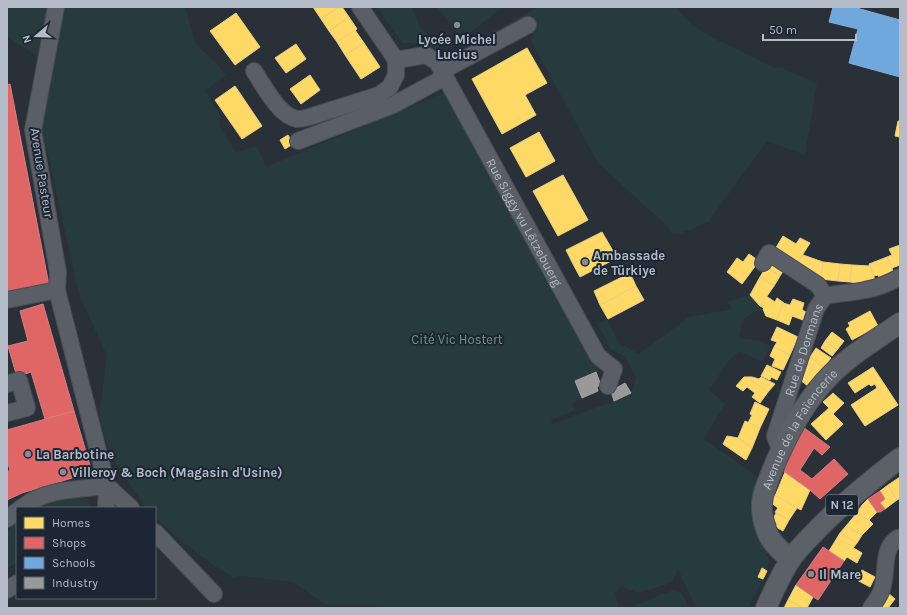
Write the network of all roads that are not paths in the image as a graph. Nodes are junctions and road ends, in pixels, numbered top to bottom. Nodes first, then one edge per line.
1 (56, 7) edge
2 (360, 7) edge
3 (528, 25) dead end
4 (396, 60) junction
5 (254, 71) dead end
6 (444, 74) junction
7 (298, 140) dead end
8 (763, 262) dead end
9 (900, 277) edge
10 (57, 290) junction
11 (825, 296) junction
12 (7, 300) edge
13 (900, 323) edge
14 (7, 384) edge
15 (608, 386) dead end
16 (7, 414) edge
17 (780, 450) junction
18 (900, 458) edge
19 (107, 486) junction
20 (22, 507) edge
21 (106, 507) edge
22 (130, 507) edge
23 (16, 512) edge
24 (7, 519) edge
25 (156, 533) edge
26 (900, 540) edge
27 (791, 558) junction
28 (16, 584) edge
29 (7, 590) edge
30 (214, 594) dead end
31 (766, 608) edge
32 (871, 608) edge

1 - 10 street, Avenue Pasteur
2 - 4 street
3 - 6 street
4 - 5 street
4 - 6 street, Rue Siggy vu Lëtzebuerg
6 - 7 street
6 - 15 street, Rue Siggy vu Lëtzebuerg
8 - 11 street, Rue de Dormans
9 - 11 street, Rue de Dormans
10 - 12 street
10 - 19 street, Avenue Pasteur
11 - 17 street, Rue de Dormans
13 - 17 main road, Avenue de la Faïencerie
14 - 16 street
17 - 27 main road, Avenue de la Faïencerie
18 - 27 main road, N 12
19 - 20 street
19 - 21 street, Avenue Pasteur
19 - 22 street
23 - 24 street
25 - 30 street
26 - 32 street
27 - 31 main road, N 12
28 - 29 street

